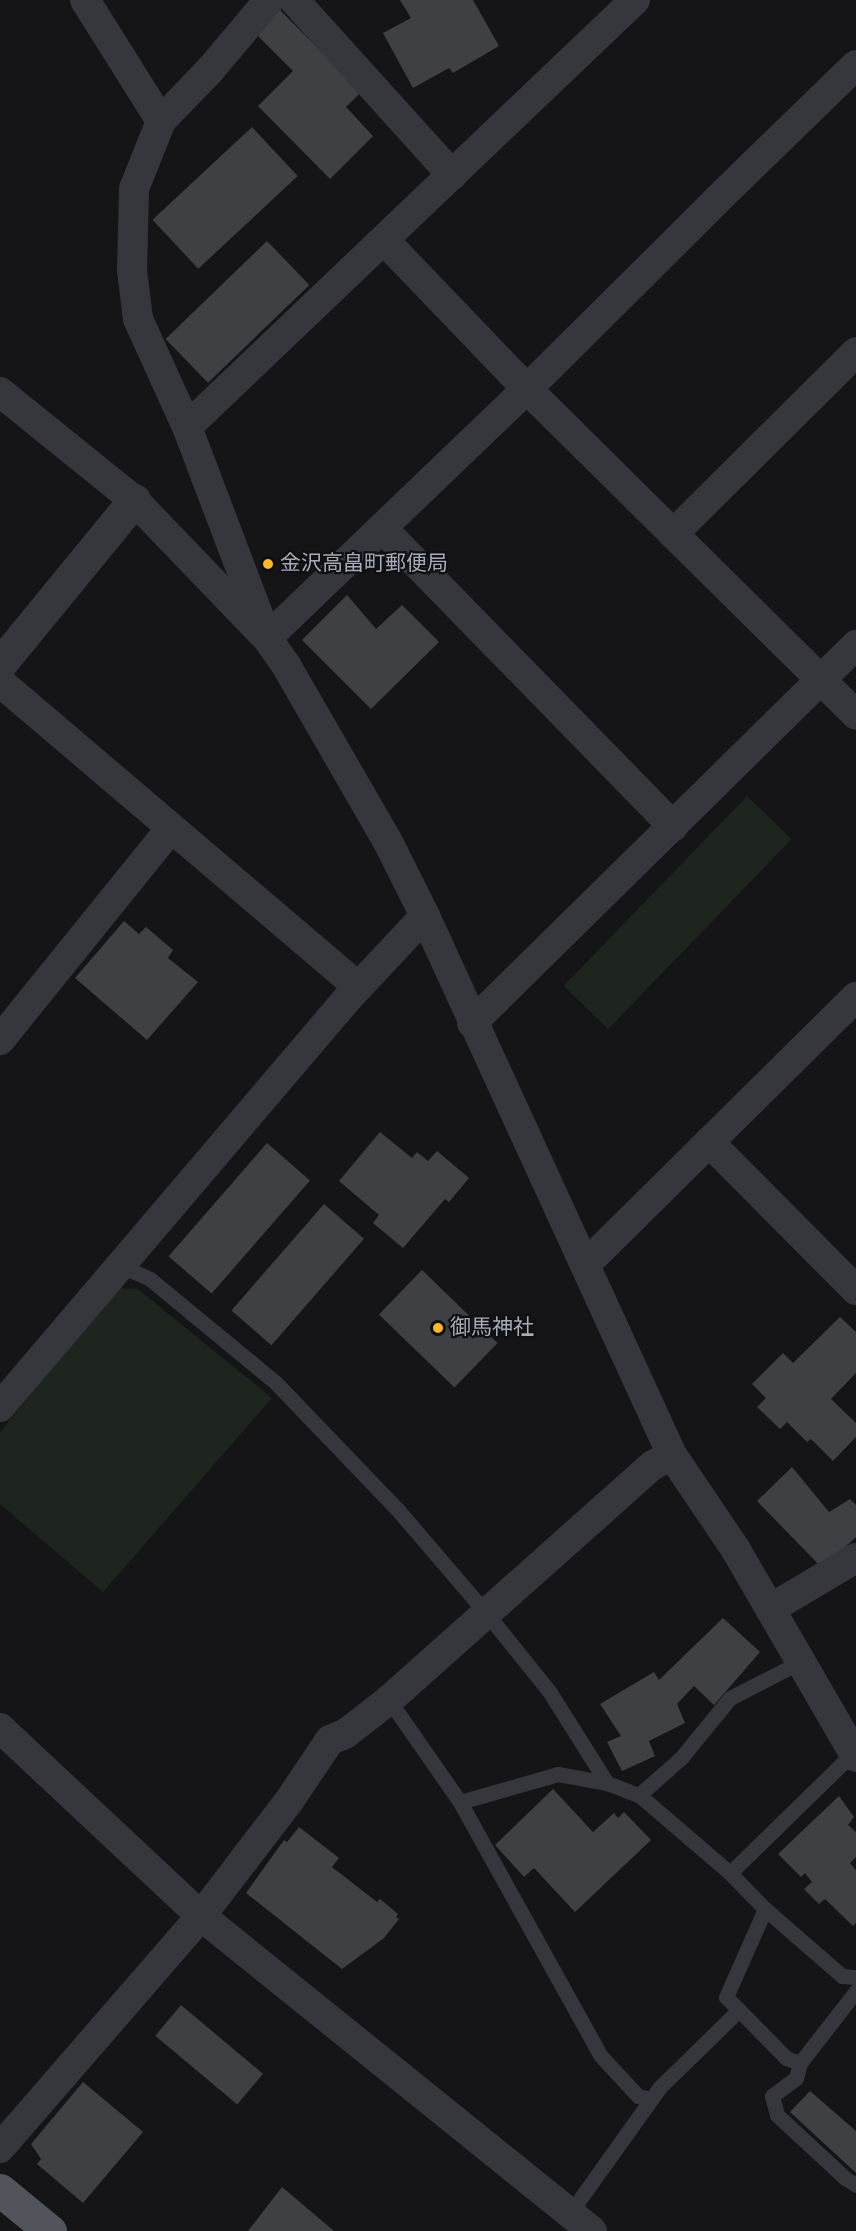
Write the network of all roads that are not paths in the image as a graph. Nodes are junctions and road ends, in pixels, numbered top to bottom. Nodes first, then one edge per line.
1 (85, 0) edge
2 (269, 0) edge
3 (294, 0) edge
4 (635, 0) edge
5 (856, 65) edge
6 (161, 120) junction
7 (452, 175) junction
8 (384, 240) junction
9 (856, 351) edge
10 (527, 389) junction
11 (0, 392) edge
12 (187, 427) junction
13 (134, 500) junction
14 (382, 528) junction
15 (673, 534) junction
16 (267, 638) junction
17 (856, 645) edge
18 (0, 664) edge
19 (821, 680) junction
20 (0, 682) edge
21 (856, 715) edge
22 (673, 826) junction
23 (171, 828) junction
24 (425, 916) junction
25 (358, 987) junction
26 (856, 997) edge
27 (472, 1023) junction
28 (0, 1040) edge
29 (709, 1142) junction
30 (586, 1263) junction
31 (121, 1266) junction
32 (856, 1290) edge
33 (0, 1407) edge
34 (672, 1455) junction
35 (856, 1558) edge
36 (770, 1610) junction
37 (487, 1614) junction
38 (800, 1662) junction
39 (388, 1700) junction
40 (0, 1728) edge
41 (855, 1755) edge
42 (607, 1783) junction
43 (639, 1795) junction
44 (459, 1802) junction
45 (730, 1873) junction
46 (765, 1909) junction
47 (201, 1916) junction
48 (856, 1977) edge
49 (856, 1991) edge
50 (739, 2010) junction
51 (800, 2062) junction
52 (651, 2099) junction
53 (0, 2148) edge
54 (856, 2185) edge
55 (0, 2190) edge
56 (581, 2222) edge
57 (50, 2231) edge

1 - 6 street
2 - 6 street
3 - 7 street
4 - 7 street
5 - 10 street
6 - 12 street
7 - 8 street
8 - 10 street
8 - 12 street
9 - 15 street
10 - 14 street
10 - 15 street
11 - 13 street
12 - 16 street
13 - 16 street
13 - 18 street
14 - 16 street
14 - 22 street
15 - 19 street
16 - 24 street
17 - 19 street
19 - 21 street
19 - 22 street
20 - 23 street
22 - 27 street
23 - 25 street
23 - 28 street
24 - 25 street
24 - 27 street
25 - 31 street
26 - 29 street
27 - 30 street
29 - 30 street
29 - 32 street
30 - 34 street
31 - 33 street
31 - 37 lane
34 - 36 street
34 - 37 street
35 - 36 street
36 - 38 street
37 - 39 street
37 - 42 lane
38 - 41 street
38 - 43 lane
39 - 44 lane
39 - 47 street
40 - 47 street
41 - 45 lane
42 - 43 lane
42 - 44 lane
43 - 45 lane
44 - 52 lane
45 - 46 lane
46 - 48 lane
46 - 50 lane
47 - 53 street
47 - 56 street
49 - 51 lane
50 - 51 lane
50 - 52 lane
51 - 54 lane
52 - 56 lane
55 - 57 main road

